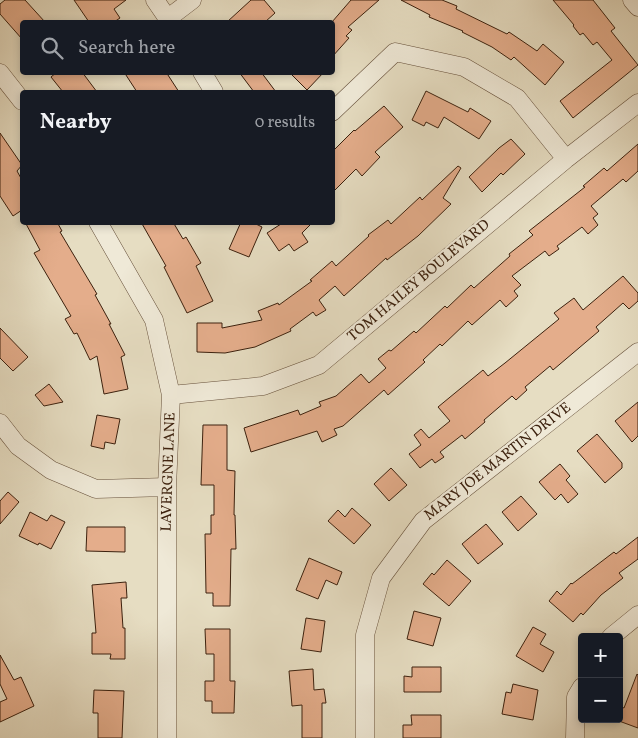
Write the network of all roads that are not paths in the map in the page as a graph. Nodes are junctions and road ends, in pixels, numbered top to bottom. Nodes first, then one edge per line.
1 (156, 0) edge
2 (192, 0) edge
3 (632, 0) edge
4 (638, 7) edge
5 (168, 20) edge
6 (170, 20) edge
7 (0, 73) edge
8 (204, 75) edge
9 (213, 90) edge
10 (20, 98) edge
11 (638, 103) edge
12 (335, 109) edge
13 (566, 159) junction
14 (100, 225) edge
15 (638, 352) edge
16 (171, 395) junction
17 (0, 423) edge
18 (167, 487) junction
19 (638, 615) edge
20 (616, 633) edge
21 (578, 694) edge
22 (167, 738) edge
23 (365, 738) edge
24 (575, 738) edge

1 - 5 street
2 - 6 street
3 - 4 street
7 - 10 street
8 - 9 street
11 - 13 street, TOM HAILEY BOULEVARD
12 - 13 street
13 - 16 street, TOM HAILEY BOULEVARD
14 - 16 street, LAVERGNE LANE
15 - 23 street, MARY JOE MARTIN DRIVE
16 - 18 street, LAVERGNE LANE
17 - 18 street
18 - 22 street, LAVERGNE LANE
19 - 20 street
21 - 24 street

